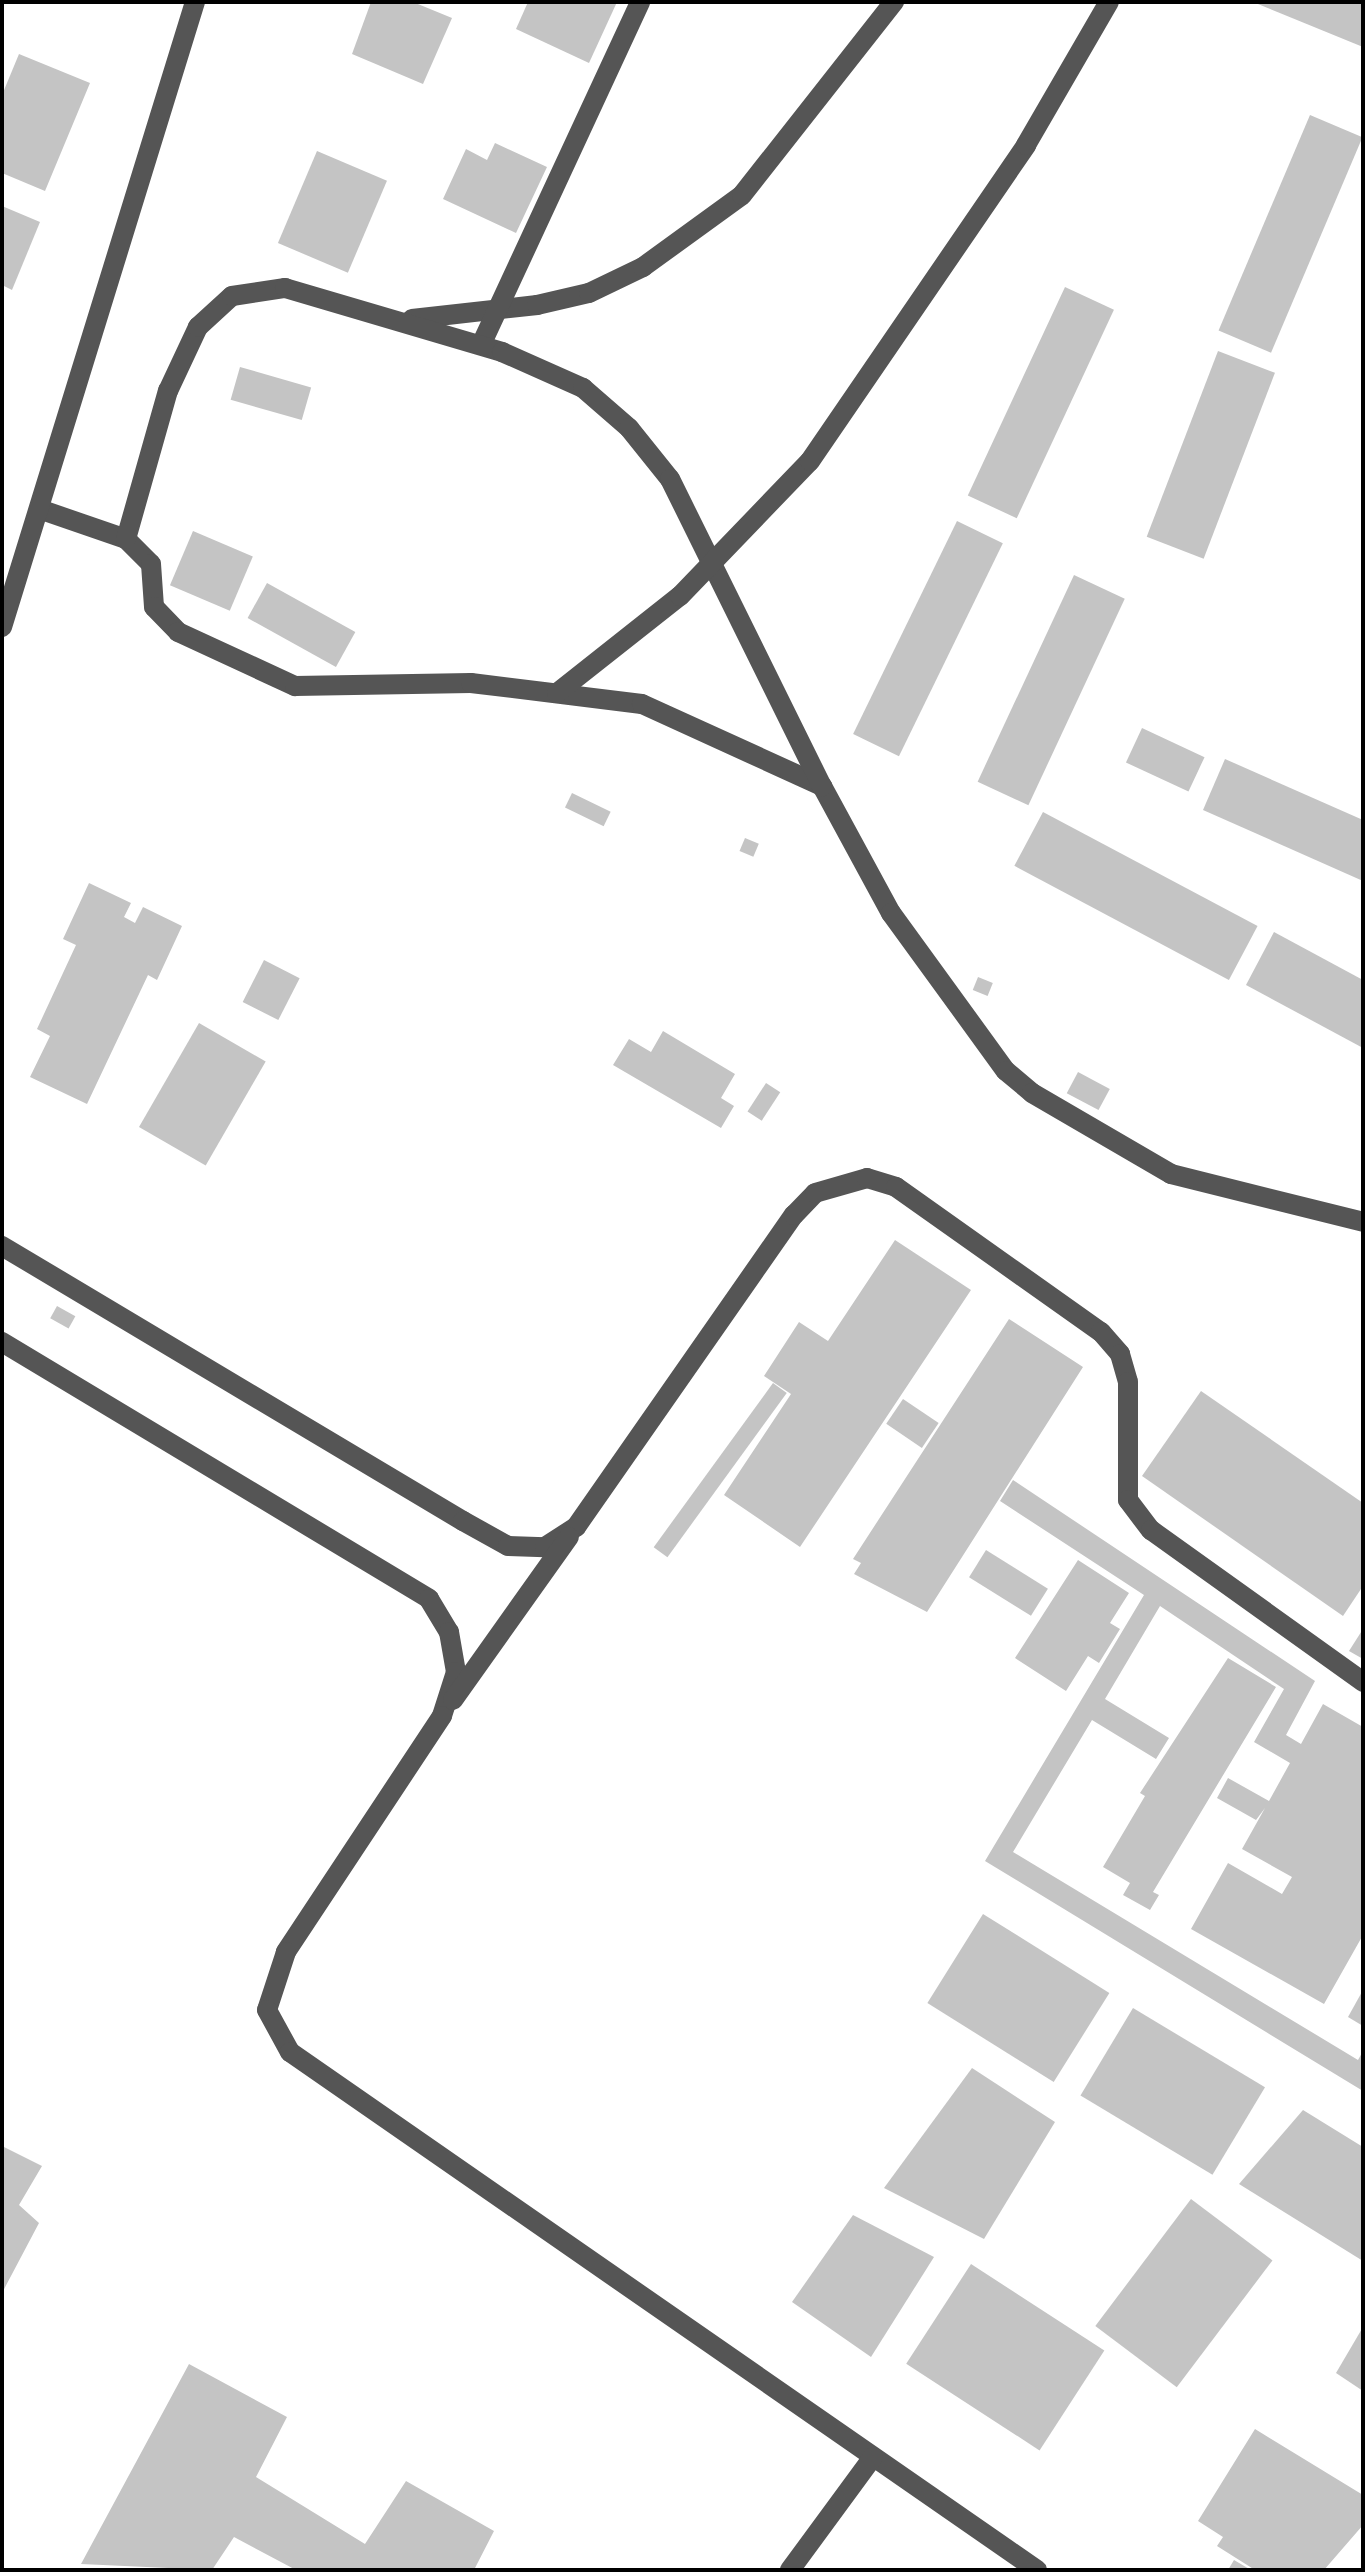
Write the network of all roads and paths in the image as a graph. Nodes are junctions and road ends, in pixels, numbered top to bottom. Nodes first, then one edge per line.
1 (195, 2) edge
2 (640, 2) edge
3 (894, 2) edge
4 (1109, 2) edge
5 (497, 310) junction
6 (406, 320) junction
7 (481, 345) junction
8 (42, 510) junction
9 (126, 539) junction
10 (709, 567) junction
11 (6, 602) edge
12 (2, 627) edge
13 (557, 693) junction
14 (822, 786) junction
15 (1363, 1222) edge
16 (2, 1246) edge
17 (2, 1342) edge
18 (576, 1527) junction
19 (1363, 1682) edge
20 (442, 1716) junction
21 (873, 2457) junction
22 (790, 2570) edge
23 (1037, 2570) edge

1 - 8 street
2 - 5 street
3 - 5 street
4 - 10 street
5 - 6 street
5 - 7 street
6 - 7 street
6 - 9 street
7 - 10 street
8 - 9 street
8 - 11 street
9 - 13 street
10 - 13 street
10 - 14 street
11 - 12 street
13 - 14 street
14 - 15 street
16 - 18 street
17 - 20 street
18 - 19 street
18 - 20 street
20 - 21 street
21 - 22 street
21 - 23 street

